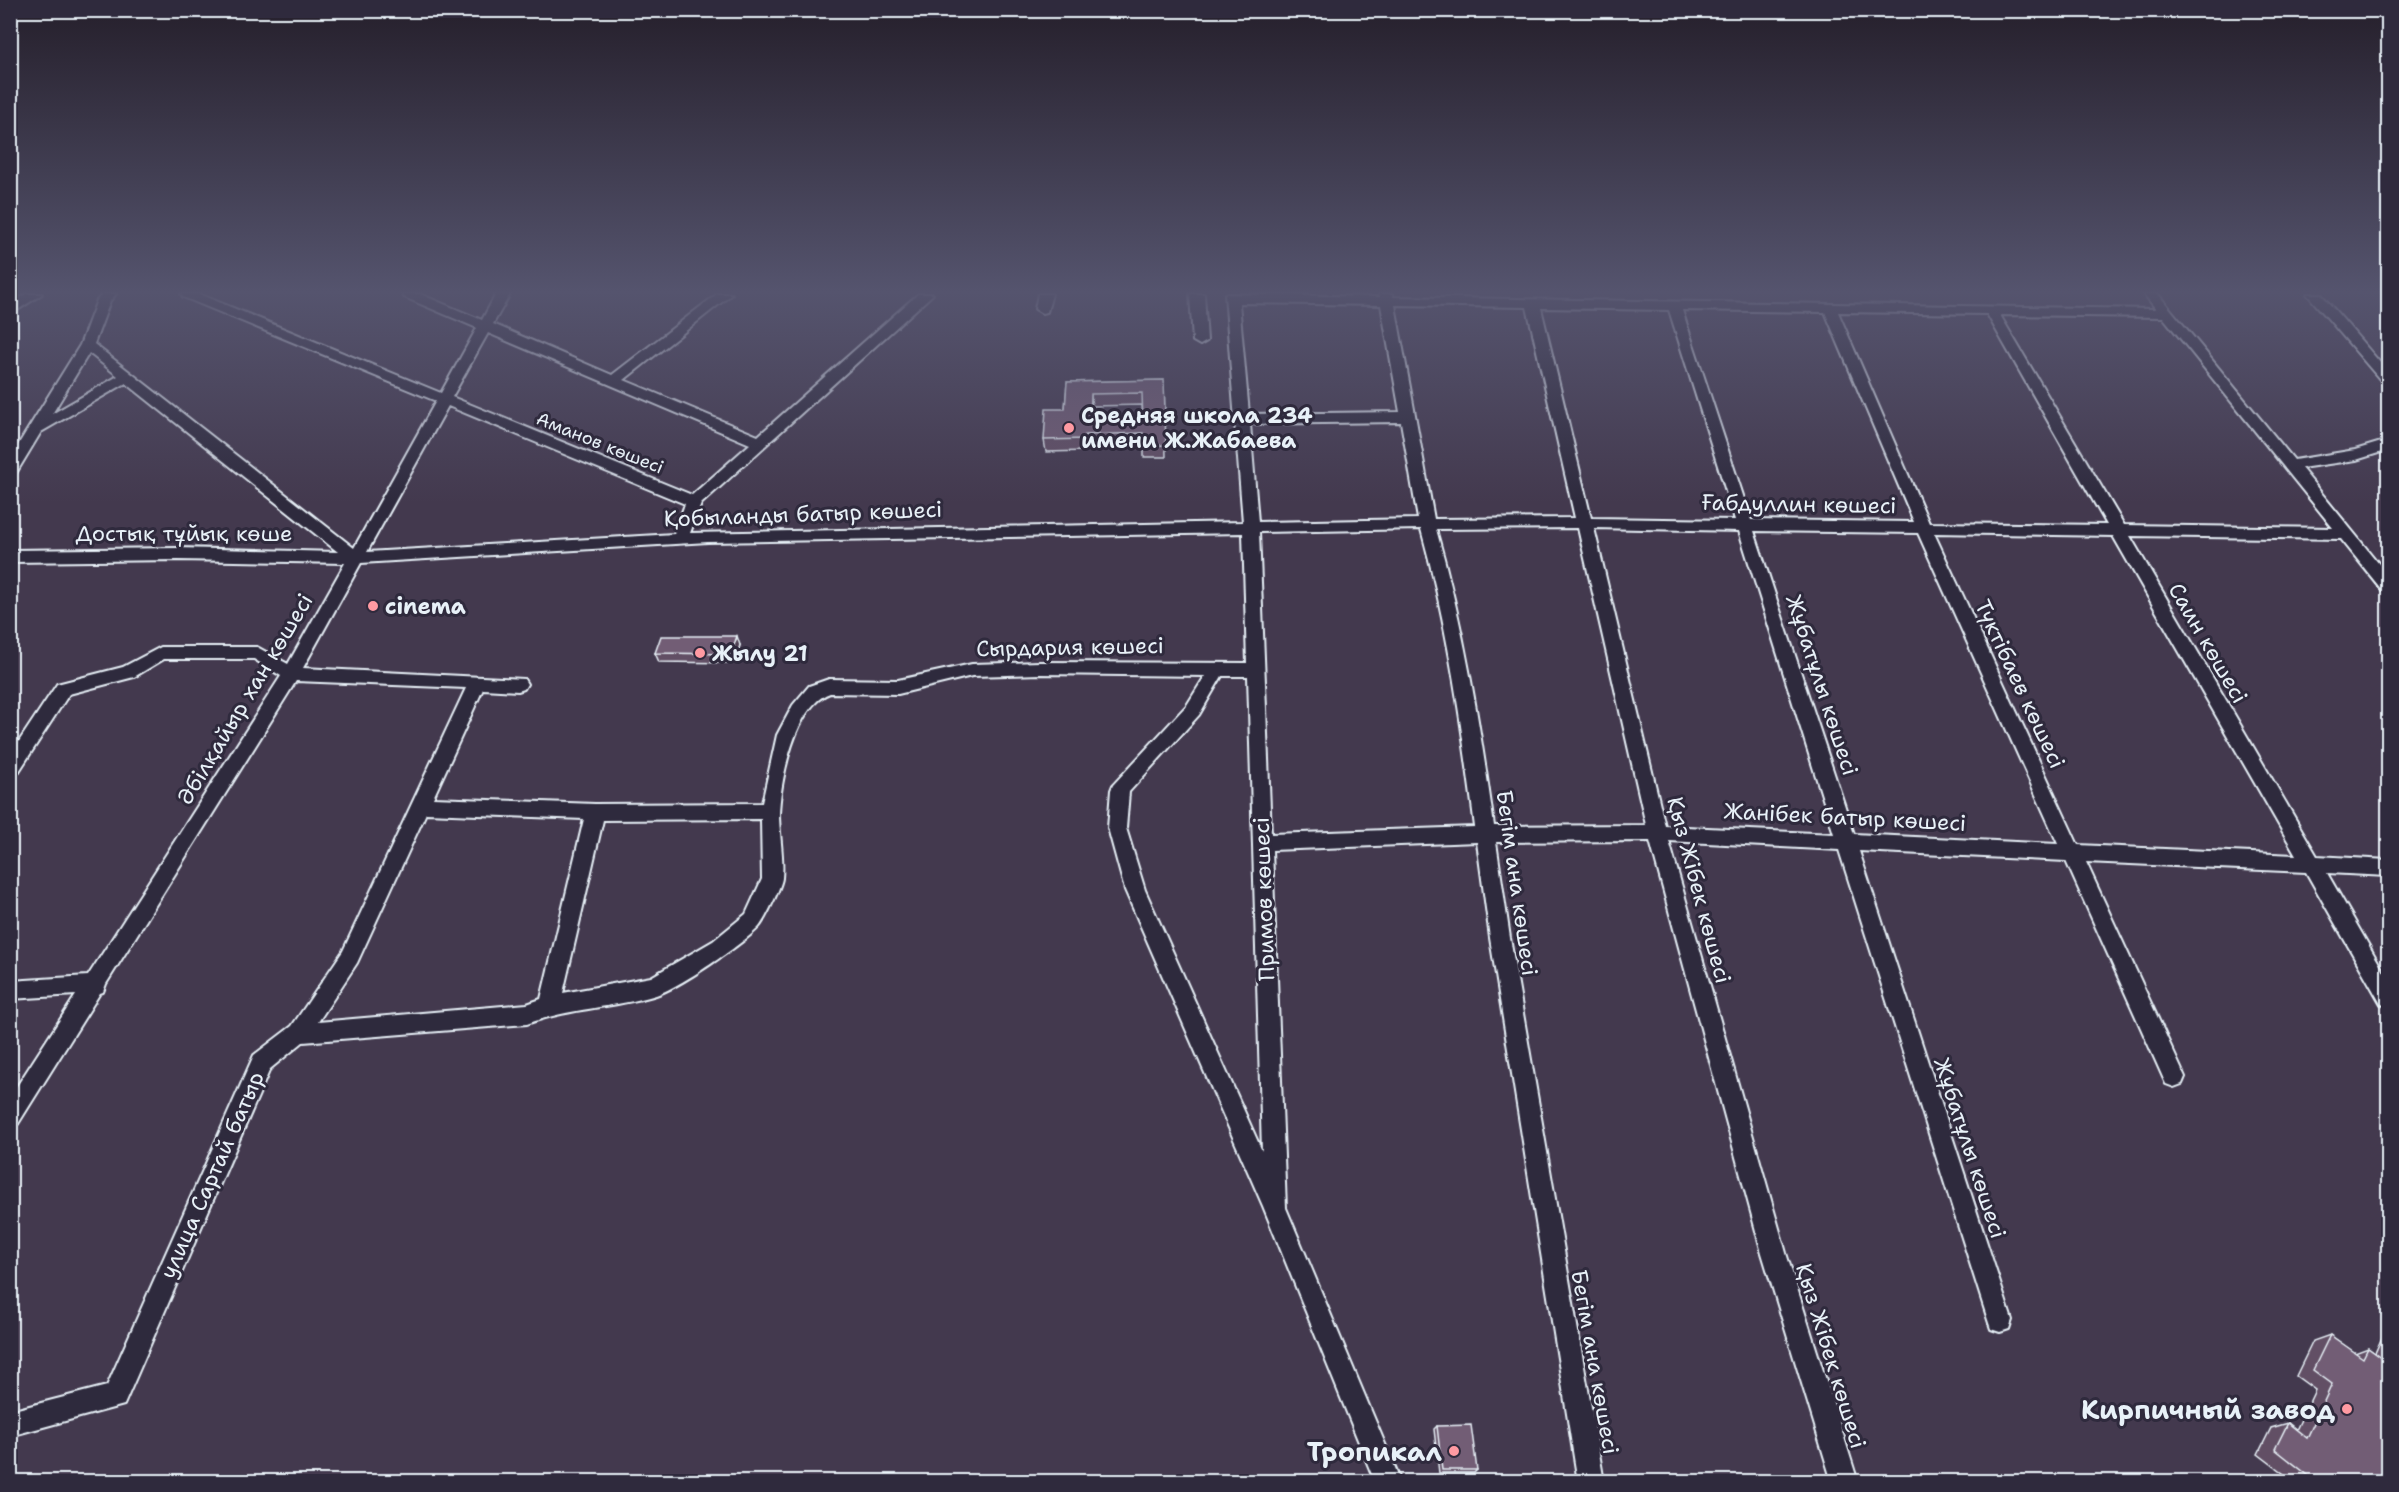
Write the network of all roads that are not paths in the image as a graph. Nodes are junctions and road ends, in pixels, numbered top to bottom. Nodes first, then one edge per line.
1 (75, 364) edge
2 (111, 364) edge
3 (355, 364) edge
4 (465, 364) edge
5 (572, 364) edge
6 (636, 364) edge
7 (849, 364) edge
8 (1237, 364) edge
9 (1397, 364) edge
10 (1548, 364) edge
11 (1693, 364) edge
12 (1854, 364) edge
13 (2022, 364) edge
14 (2207, 364) edge
15 (2374, 364) edge
16 (128, 377) junction
17 (2388, 380) edge
18 (614, 381) junction
19 (444, 401) junction
20 (1406, 417) junction
21 (1242, 419) junction
22 (35, 429) junction
23 (761, 443) junction
24 (2388, 445) edge
25 (13, 464) edge
26 (2290, 465) junction
27 (694, 502) junction
28 (1586, 523) junction
29 (1427, 524) junction
30 (1746, 525) junction
31 (1251, 526) junction
32 (1924, 528) junction
33 (2117, 531) junction
34 (2346, 534) junction
35 (680, 539) junction
36 (10, 556) edge
37 (356, 558) junction
38 (2388, 586) edge
39 (1217, 670) junction
40 (1256, 670) junction
41 (291, 674) junction
42 (478, 682) junction
43 (518, 684) dead end
44 (10, 771) edge
45 (421, 805) junction
46 (770, 811) junction
47 (595, 812) junction
48 (1658, 832) junction
49 (1486, 834) junction
50 (1847, 841) junction
51 (1262, 842) junction
52 (2072, 851) junction
53 (2310, 862) junction
54 (2388, 868) edge
55 (96, 985) junction
56 (10, 990) edge
57 (2388, 997) edge
58 (550, 1005) junction
59 (299, 1033) junction
60 (2174, 1077) dead end
61 (10, 1117) edge
62 (1275, 1208) junction
63 (2000, 1320) dead end
64 (10, 1424) edge
65 (1388, 1482) edge
66 (1591, 1482) edge
67 (1845, 1482) edge

1 - 22 street
2 - 16 street
3 - 19 street, Аманов көшесі
4 - 19 street, Әбілқайыр хан көшесі
5 - 18 street
6 - 18 street
7 - 23 street
8 - 21 street, Примов көшесі
9 - 20 street, Бегім ана көшесі
10 - 28 street, Қыз Жібек көшесі
11 - 30 street, Жұбатұлы көшесі
12 - 32 street, Түктібаев көшесі
13 - 33 street, Саин көшесі
14 - 26 street
15 - 17 street
16 - 22 street
16 - 37 street
18 - 23 street
19 - 27 street, Аманов көшесі
19 - 37 street, Әбілқайыр хан көшесі
20 - 21 street
20 - 29 street, Бегім ана көшесі
21 - 31 street, Примов көшесі
22 - 25 street
23 - 27 street
24 - 26 street
26 - 34 street
27 - 35 street
28 - 29 street, Ғабдуллин көшесі
28 - 30 street, Ғабдуллин көшесі
28 - 48 street, Қыз Жібек көшесі
29 - 31 street, Ғабдуллин көшесі
29 - 49 street, Бегім ана көшесі
30 - 32 street, Ғабдуллин көшесі
30 - 50 street, Жұбатұлы көшесі
31 - 35 street, Қобыланды батыр көшесі
31 - 40 street, Примов көшесі
32 - 33 street, Ғабдуллин көшесі
32 - 52 street, Түктібаев көшесі
33 - 34 street, Ғабдуллин көшесі
33 - 53 street, Саин көшесі
34 - 38 street
35 - 37 street, Қобыланды батыр көшесі
36 - 37 street, Достық тұйық көше
37 - 41 street, Әбілқайыр хан көшесі
39 - 40 street, Сырдария көшесі
39 - 46 street, Сырдария көшесі
39 - 62 street
40 - 51 street, Примов көшесі
41 - 42 street
41 - 44 street
41 - 55 street, Әбілқайыр хан көшесі
42 - 43 street
42 - 45 street, улица Сартай батыр
45 - 47 street
45 - 59 street, улица Сартай батыр
46 - 47 street
46 - 58 street
47 - 58 street
48 - 49 street, Жанібек батыр көшесі
48 - 50 street, Жанібек батыр көшесі
48 - 67 street, Қыз Жібек көшесі
49 - 51 street, Жанібек батыр көшесі
49 - 66 street, Бегім ана көшесі
50 - 52 street, Жанібек батыр көшесі
50 - 63 street, Жұбатұлы көшесі
51 - 62 street, Примов көшесі
52 - 53 street, Жанібек батыр көшесі
52 - 60 street, Түктібаев көшесі
53 - 54 street, Жанібек батыр көшесі
53 - 57 street, Саин көшесі
55 - 56 street
55 - 61 street, Әбілқайыр хан көшесі
58 - 59 street
59 - 64 street, улица Сартай батыр
62 - 65 street, Примов көшесі

